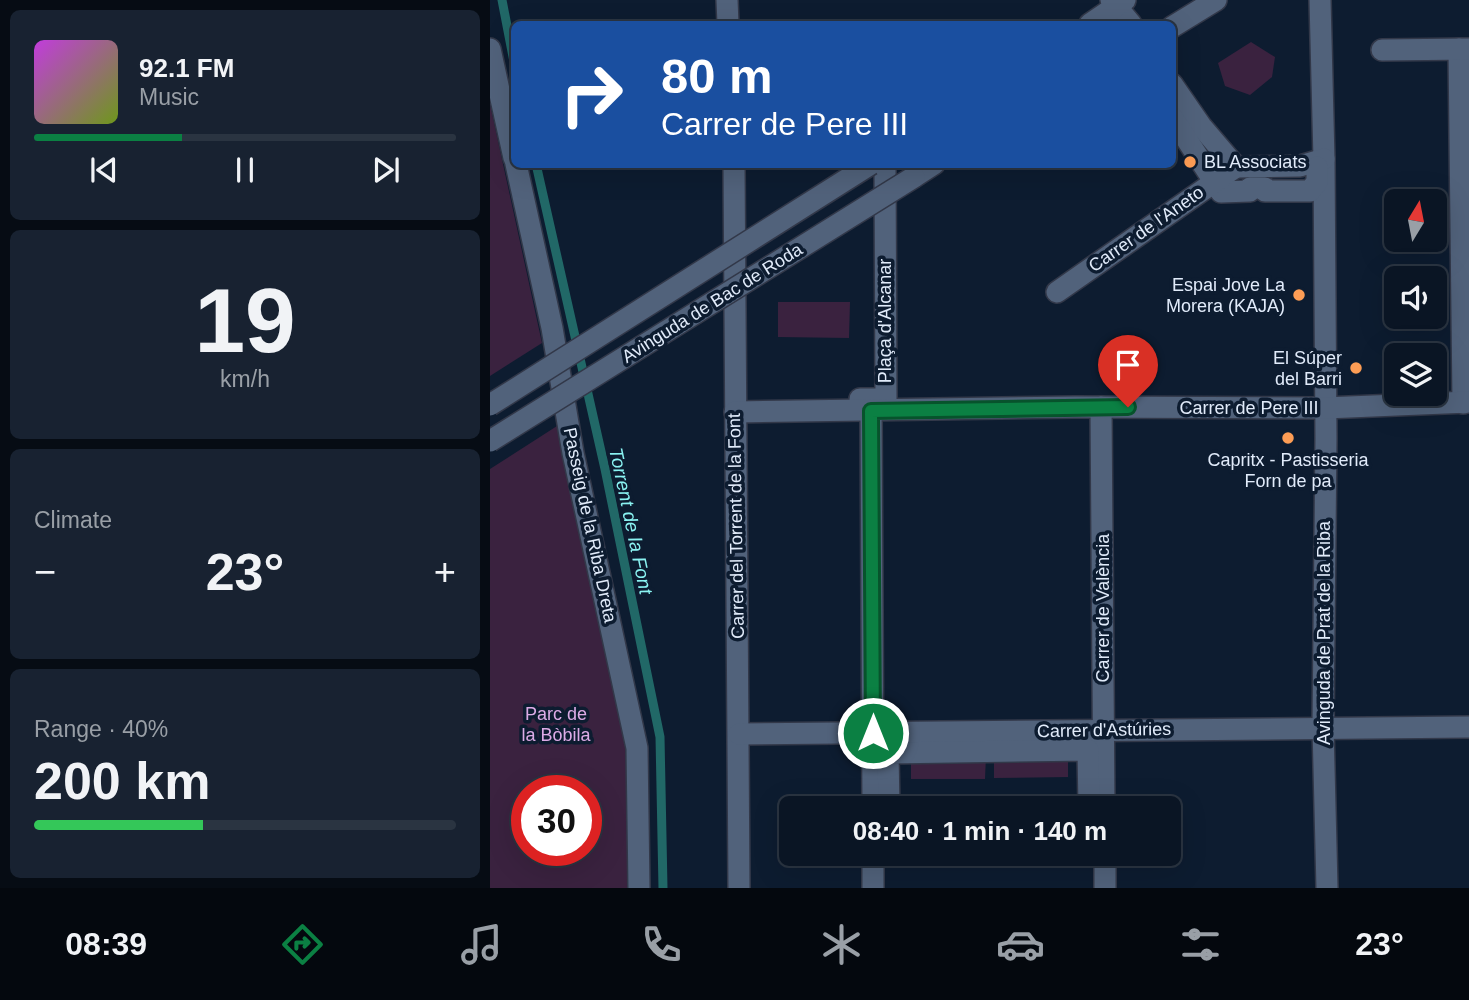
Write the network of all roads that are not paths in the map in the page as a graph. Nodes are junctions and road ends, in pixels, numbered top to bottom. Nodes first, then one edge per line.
1 (727, 0) edge
2 (1196, 0) edge
3 (1216, 0) edge
4 (1315, 0) edge
5 (1321, 0) edge
6 (1117, 2) edge
7 (729, 21) edge
8 (1094, 21) edge
9 (1129, 21) edge
10 (1162, 21) edge
11 (1176, 25) edge
12 (490, 49) edge
13 (1464, 49) edge
14 (1381, 50) dead end
15 (1176, 90) edge
16 (1176, 123) edge
17 (511, 145) edge
18 (1320, 160) junction
19 (1236, 167) junction
20 (517, 168) edge
21 (734, 168) edge
22 (745, 168) edge
23 (865, 168) edge
24 (885, 168) edge
25 (928, 168) edge
26 (1216, 181) junction
27 (1057, 292) dead end
28 (1466, 402) edge
29 (490, 405) edge
30 (1101, 407) junction
31 (1325, 408) junction
32 (871, 411) junction
33 (735, 412) junction
34 (490, 441) edge
35 (1323, 727) junction
36 (1469, 727) edge
37 (1104, 730) junction
38 (873, 733) junction
39 (739, 734) junction
40 (873, 796) edge
41 (889, 796) edge
42 (1089, 796) edge
43 (1104, 796) edge
44 (873, 866) edge
45 (1105, 866) edge
46 (639, 888) edge
47 (739, 888) edge
48 (873, 888) edge
49 (1105, 888) edge
50 (1327, 888) edge

1 - 7 street
2 - 10 street
3 - 11 street
4 - 18 street
5 - 18 street, Avinguda de Prat de la Riba
6 - 8 street
6 - 9 street
12 - 17 street
13 - 14 street
13 - 28 street
15 - 19 street
16 - 26 street
18 - 19 street
18 - 26 street
18 - 31 street, Avinguda de Prat de la Riba
19 - 26 street, Carrer de l'Aneto
20 - 46 street, Passeig de la Riba Dreta
21 - 33 street, Carrer del Torrent de la Font
22 - 24 street, Plaça d'Alcanar
23 - 29 street, Avinguda de Bac de Roda, bridge
25 - 34 street, Avinguda de Bac de Roda, bridge
26 - 27 street, Carrer de l'Aneto
28 - 31 street, Carrer de Pere III
30 - 31 street, Carrer de Pere III
30 - 32 street, Carrer de Pere III
30 - 37 street, Carrer de València
31 - 35 street, Avinguda de Prat de la Riba
32 - 33 street, Carrer de Pere III
32 - 38 street
33 - 39 street, Carrer del Torrent de la Font
35 - 36 street, Carrer d'Astúries
35 - 37 street, Carrer d'Astúries
35 - 50 street, Avinguda de Prat de la Riba
37 - 38 street, Carrer d'Astúries
37 - 43 street, Carrer de València
38 - 39 street, Carrer d'Astúries
38 - 40 street
39 - 47 street, Carrer del Torrent de la Font
41 - 42 street
44 - 48 street
45 - 49 street

